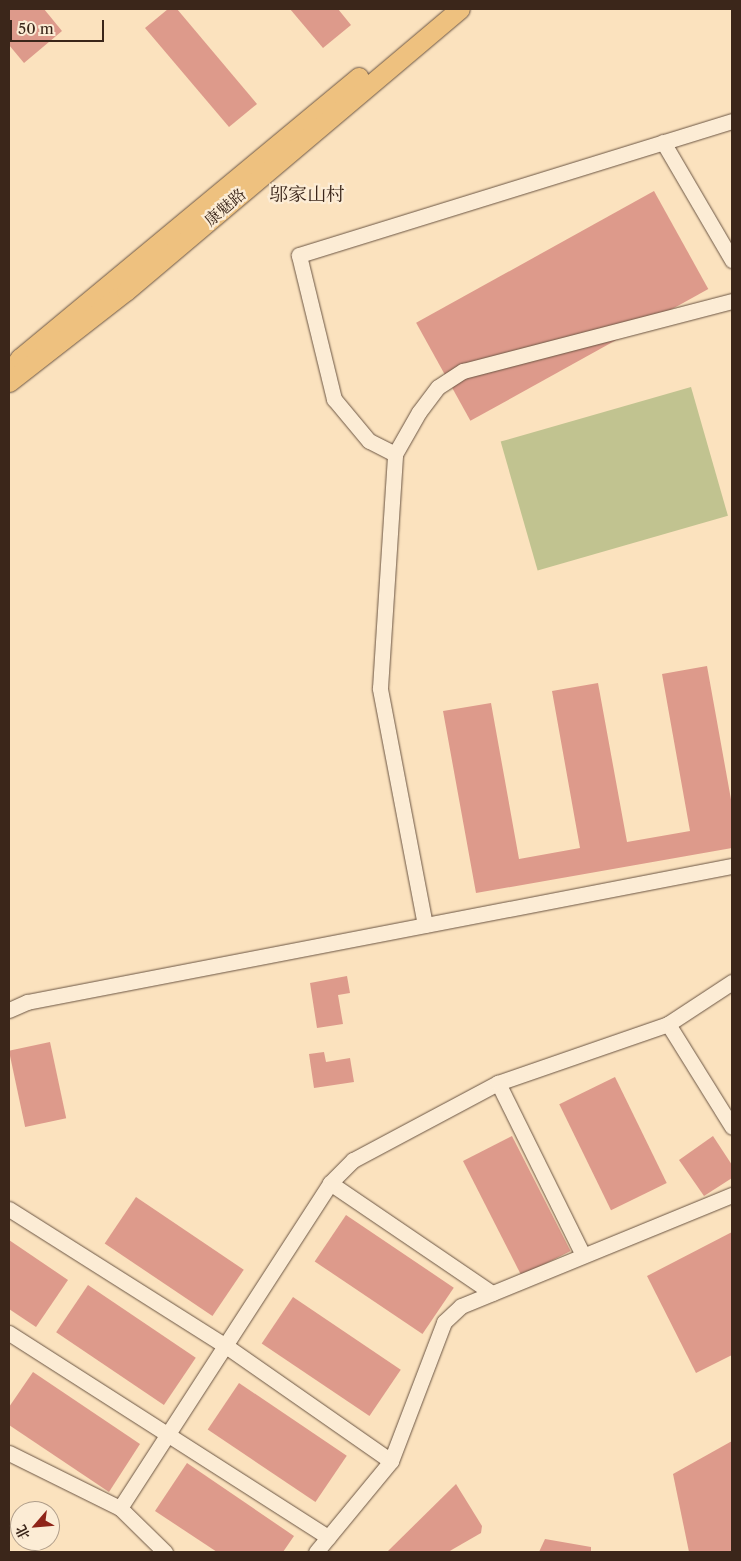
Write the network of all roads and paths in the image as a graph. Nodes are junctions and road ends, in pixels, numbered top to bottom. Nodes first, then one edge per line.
1 (440, 9) edge
2 (460, 9) edge
3 (732, 121) edge
4 (663, 142) junction
5 (732, 260) edge
6 (732, 301) edge
7 (9, 374) edge
8 (9, 382) edge
9 (395, 454) junction
10 (732, 866) edge
11 (425, 926) junction
12 (732, 982) edge
13 (9, 1010) edge
14 (668, 1024) junction
15 (498, 1083) junction
16 (732, 1127) edge
17 (330, 1183) junction
18 (732, 1195) edge
19 (9, 1209) edge
20 (583, 1255) junction
21 (492, 1292) junction
22 (9, 1333) edge
23 (226, 1346) junction
24 (169, 1433) junction
25 (9, 1453) edge
26 (391, 1461) junction
27 (120, 1508) junction
28 (328, 1537) junction
29 (165, 1552) edge
30 (316, 1552) edge

1 - 7 main road, 康魅路
2 - 8 main road, 康魅路
3 - 4 street
4 - 5 street
4 - 9 street
6 - 9 street
9 - 11 street
10 - 11 street
11 - 13 street
12 - 14 street
14 - 15 street
14 - 16 street
15 - 17 street
15 - 20 street
17 - 21 street
17 - 23 street
18 - 20 street
19 - 23 street
20 - 21 street
21 - 26 street
22 - 24 street
23 - 24 street
23 - 26 street
24 - 27 street
24 - 28 street
25 - 27 street
26 - 28 street
27 - 29 street
28 - 30 street

